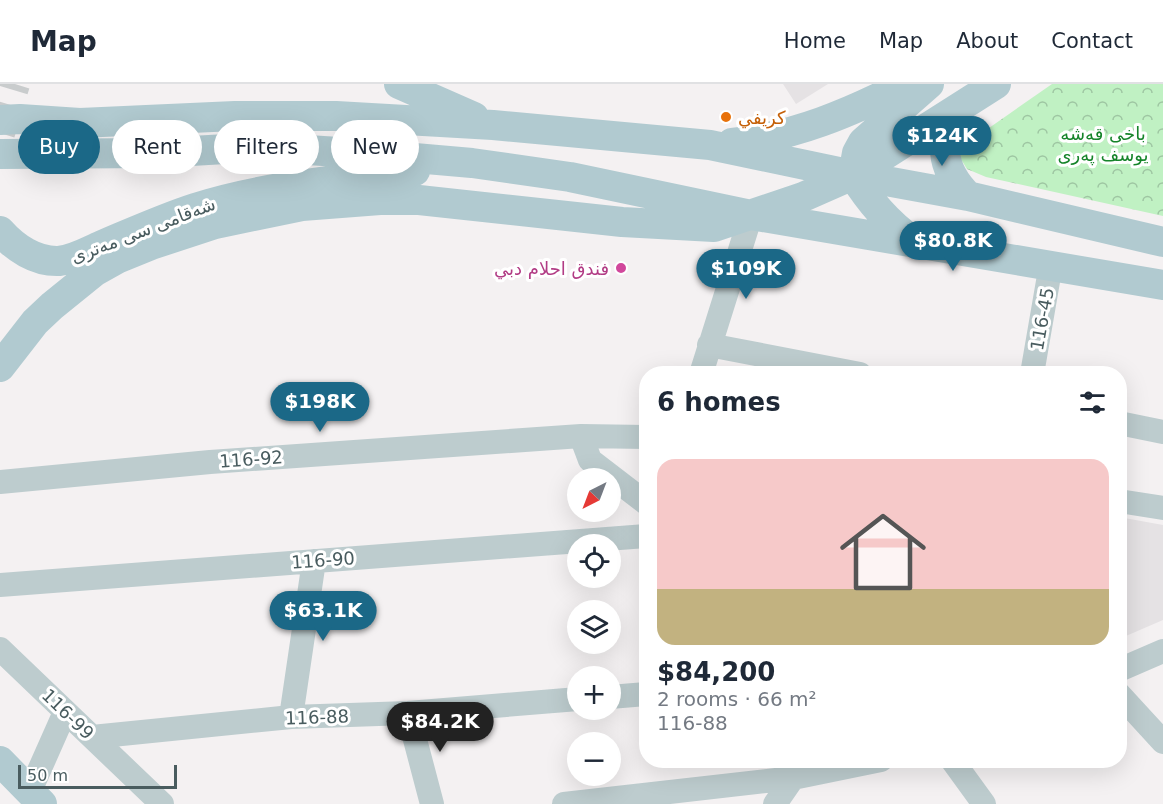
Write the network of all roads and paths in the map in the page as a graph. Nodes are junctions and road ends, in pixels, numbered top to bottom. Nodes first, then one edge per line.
1 (399, 84) edge
2 (906, 84) edge
3 (929, 84) edge
4 (996, 84) edge
5 (962, 107) junction
6 (0, 120) edge
7 (494, 125) junction
8 (710, 145) junction
9 (0, 154) edge
10 (472, 164) junction
11 (853, 175) junction
12 (968, 196) junction
13 (752, 215) junction
14 (0, 231) edge
15 (913, 241) junction
16 (1163, 242) edge
17 (1051, 264) junction
18 (1163, 285) edge
19 (709, 345) junction
20 (703, 366) edge
21 (818, 366) edge
22 (1033, 366) edge
23 (0, 367) edge
24 (1127, 425) edge
25 (1163, 432) edge
26 (581, 436) junction
27 (639, 437) edge
28 (0, 482) edge
29 (639, 498) edge
30 (1127, 502) edge
31 (1163, 508) edge
32 (639, 537) edge
33 (314, 561) junction
34 (0, 585) edge
35 (0, 649) edge
36 (1163, 651) edge
37 (1127, 667) edge
38 (639, 695) edge
39 (621, 696) edge
40 (567, 700) edge
41 (1127, 703) edge
42 (65, 712) junction
43 (408, 713) junction
44 (291, 717) junction
45 (92, 737) junction
46 (1163, 742) edge
47 (0, 761) edge
48 (842, 768) edge
49 (958, 768) edge
50 (793, 778) junction
51 (36, 797) edge
52 (162, 804) edge
53 (432, 804) edge
54 (564, 804) edge
55 (775, 804) edge
56 (984, 804) edge

1 - 7 main road
2 - 8 main road
3 - 11 main road
4 - 5 main road
5 - 11 main road
5 - 12 main road
6 - 7 main road
7 - 8 main road
8 - 11 main road
9 - 10 main road
10 - 13 main road
10 - 14 main road, شەقامی سی مەتری
11 - 12 main road
11 - 13 main road
11 - 15 main road
12 - 16 main road
13 - 15 main road
13 - 19 street
13 - 23 main road
15 - 17 main road
17 - 18 main road
17 - 22 street, 116-45
19 - 20 street
19 - 21 street
24 - 25 street
26 - 27 street, 116-92
26 - 28 street, 116-92
26 - 29 street
30 - 31 street
32 - 33 street, 116-90
33 - 34 street, 116-90
33 - 44 street
35 - 42 street, 116-99
36 - 37 street
38 - 39 street
40 - 43 street, 116-88
41 - 46 street
42 - 45 street, 116-99
42 - 51 street
43 - 44 street, 116-88
43 - 53 street
44 - 45 street, 116-88
45 - 52 street, 116-99
47 - 51 main road
48 - 50 street
49 - 56 street
50 - 54 street
50 - 55 street

